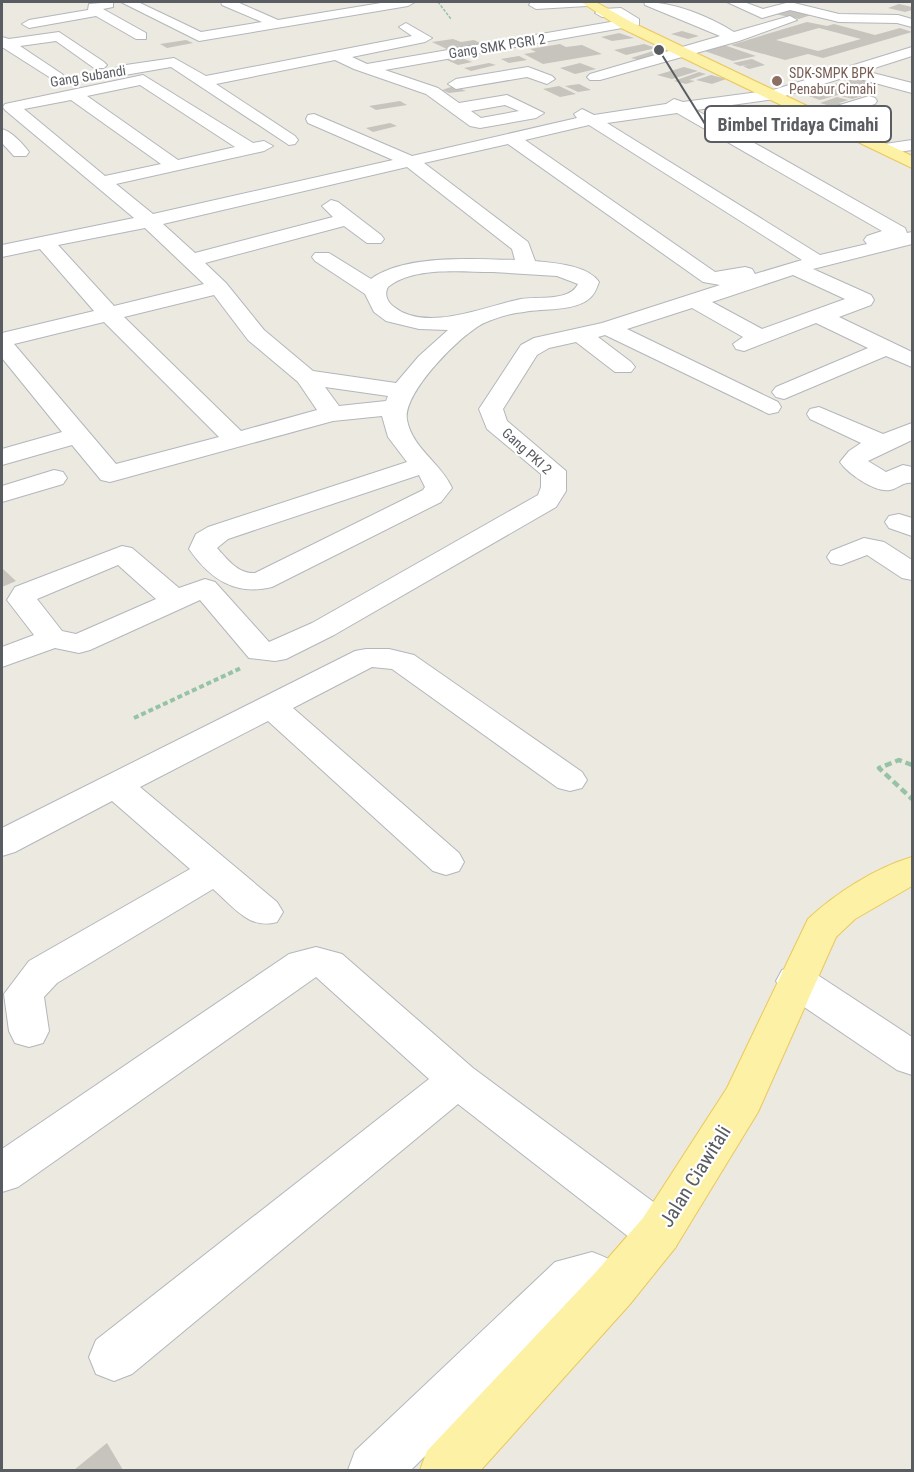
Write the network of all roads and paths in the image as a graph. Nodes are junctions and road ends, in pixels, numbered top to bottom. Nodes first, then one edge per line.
1 (125, 2) edge
2 (227, 2) edge
3 (331, 2) edge
4 (408, 2) edge
5 (438, 2) edge
6 (587, 2) edge
7 (650, 2) edge
8 (734, 2) edge
9 (787, 4) edge
10 (845, 4) dead end
11 (536, 5) dead end
12 (39, 11) dead end
13 (354, 11) junction
14 (98, 12) junction
15 (451, 19) dead end
16 (57, 20) junction
17 (907, 20) edge
18 (378, 21) dead end
19 (277, 24) junction
20 (626, 25) junction
21 (714, 26) junction
22 (406, 27) dead end
23 (2, 29) edge
24 (83, 33) dead end
25 (386, 34) dead end
26 (59, 36) junction
27 (141, 36) dead end
28 (734, 38) junction
29 (4, 43) edge
30 (402, 43) junction
31 (471, 50) junction
32 (681, 50) junction
33 (908, 55) edge
34 (339, 56) junction
35 (119, 61) dead end
36 (369, 68) junction
37 (849, 71) junction
38 (434, 75) dead end
39 (523, 77) junction
40 (595, 77) dead end
41 (547, 79) dead end
42 (403, 80) junction
43 (201, 82) junction
44 (456, 84) dead end
45 (758, 86) junction
46 (912, 88) edge
47 (72, 93) junction
48 (586, 100) dead end
49 (869, 101) dead end
50 (676, 105) junction
51 (456, 108) dead end
52 (314, 118) dead end
53 (824, 118) junction
54 (591, 120) junction
55 (850, 120) dead end
56 (334, 128) junction
57 (2, 134) edge
58 (510, 138) junction
59 (289, 140) junction
60 (912, 145) edge
61 (250, 149) junction
62 (884, 149) junction
63 (20, 152) dead end
64 (408, 160) junction
65 (912, 163) edge
66 (177, 167) junction
67 (102, 182) junction
68 (307, 185) junction
69 (346, 219) junction
70 (149, 221) junction
71 (912, 238) edge
72 (374, 239) dead end
73 (44, 242) junction
74 (2, 251) edge
75 (524, 256) junction
76 (322, 257) dead end
77 (190, 260) junction
78 (802, 262) junction
79 (219, 287) junction
80 (375, 291) junction
81 (693, 300) junction
82 (109, 314) junction
83 (820, 315) junction
84 (474, 320) junction
85 (413, 321) junction
86 (608, 328) junction
87 (581, 334) junction
88 (2, 342) edge
89 (438, 348) junction
90 (887, 348) junction
91 (912, 360) edge
92 (623, 367) dead end
93 (306, 377) junction
94 (399, 399) junction
95 (332, 414) junction
96 (819, 414) dead end
97 (912, 430) edge
98 (78, 435) junction
99 (236, 440) junction
100 (881, 443) junction
101 (2, 457) edge
102 (423, 465) junction
103 (912, 475) edge
104 (54, 478) dead end
105 (2, 494) edge
106 (841, 557) dead end
107 (912, 572) edge
108 (191, 594) junction
109 (52, 638) junction
110 (268, 653) junction
111 (2, 658) edge
112 (272, 707) junction
113 (134, 718) dead end
114 (912, 765) edge
115 (570, 780) dead end
116 (115, 785) junction
117 (912, 799) edge
118 (2, 843) edge
119 (446, 862) dead end
120 (216, 871) junction
121 (893, 880) edge
122 (264, 912) dead end
123 (796, 981) junction
124 (29, 1031) dead end
125 (912, 1058) edge
126 (458, 1080) junction
127 (2, 1173) edge
128 (659, 1233) junction
129 (613, 1288) junction
130 (114, 1357) dead end
131 (374, 1470) edge
132 (446, 1470) edge

1 - 14 street
1 - 19 street
2 - 19 street
3 - 13 street
4 - 13 street
5 - 15 path
6 - 11 street
6 - 20 main road
7 - 21 street
8 - 21 street
9 - 17 street
9 - 28 street
10 - 17 street
12 - 16 street
13 - 18 street
13 - 19 street
14 - 16 street
14 - 27 street
16 - 23 street
20 - 31 street, Gang SMK PGRI 2
20 - 32 main road
21 - 28 street
22 - 30 street
24 - 26 street
25 - 30 street
26 - 29 street
26 - 35 street
28 - 32 street
29 - 43 street, Gang Subandi
30 - 34 street
31 - 36 street, Gang SMK PGRI 2
31 - 39 street
32 - 40 street
32 - 45 main road
33 - 37 street
34 - 36 street
34 - 43 street
36 - 42 street
37 - 45 street
37 - 46 street
38 - 42 street
39 - 41 street
39 - 44 street
42 - 51 street
43 - 59 street
45 - 50 street
45 - 50 street
45 - 53 main road
47 - 61 street
47 - 66 street
47 - 67 street
48 - 54 street
49 - 53 street
50 - 54 street
50 - 78 street
52 - 56 street
53 - 55 street
53 - 62 main road
54 - 58 street
54 - 78 street
56 - 59 street
56 - 64 street
57 - 63 street
58 - 64 street
58 - 78 street
59 - 61 street
60 - 62 street
61 - 66 street
62 - 65 main road
64 - 68 street
64 - 75 street
66 - 67 street
67 - 70 street
68 - 69 street
68 - 70 street
69 - 72 street
69 - 77 street
70 - 73 street
70 - 77 street
71 - 78 street, Gang PKI 2
73 - 74 street
73 - 82 street
75 - 80 street
75 - 84 street
76 - 80 street
77 - 79 street
78 - 81 street, Gang PKI 2
78 - 83 street
79 - 82 street
79 - 93 street
80 - 85 street
81 - 83 street
81 - 86 street, Gang PKI 2
82 - 88 street
82 - 99 street
83 - 90 street
84 - 85 street
84 - 89 street
85 - 89 street
86 - 87 street, Gang PKI 2
86 - 90 street
87 - 92 street
87 - 110 street, Gang PKI 2
88 - 98 street
89 - 94 street
90 - 91 street
93 - 94 street
93 - 95 street
94 - 95 street
94 - 102 street
95 - 99 street
96 - 100 street
97 - 100 street
98 - 99 street
98 - 101 street
100 - 103 street
102 - 102 street
104 - 105 street
106 - 107 street
108 - 109 street
108 - 109 street
108 - 110 street
109 - 111 street
110 - 113 path
112 - 115 street
112 - 116 street
112 - 119 street
114 - 117 path
116 - 118 street
116 - 120 street
120 - 122 street
120 - 124 street
121 - 123 main road, Jalan Ciawitali
123 - 125 street
123 - 128 main road, Jalan Ciawitali
126 - 127 street
126 - 128 street
126 - 130 street
128 - 129 main road, Jalan Ciawitali
129 - 131 street
129 - 132 main road, Jalan Ciawitali

